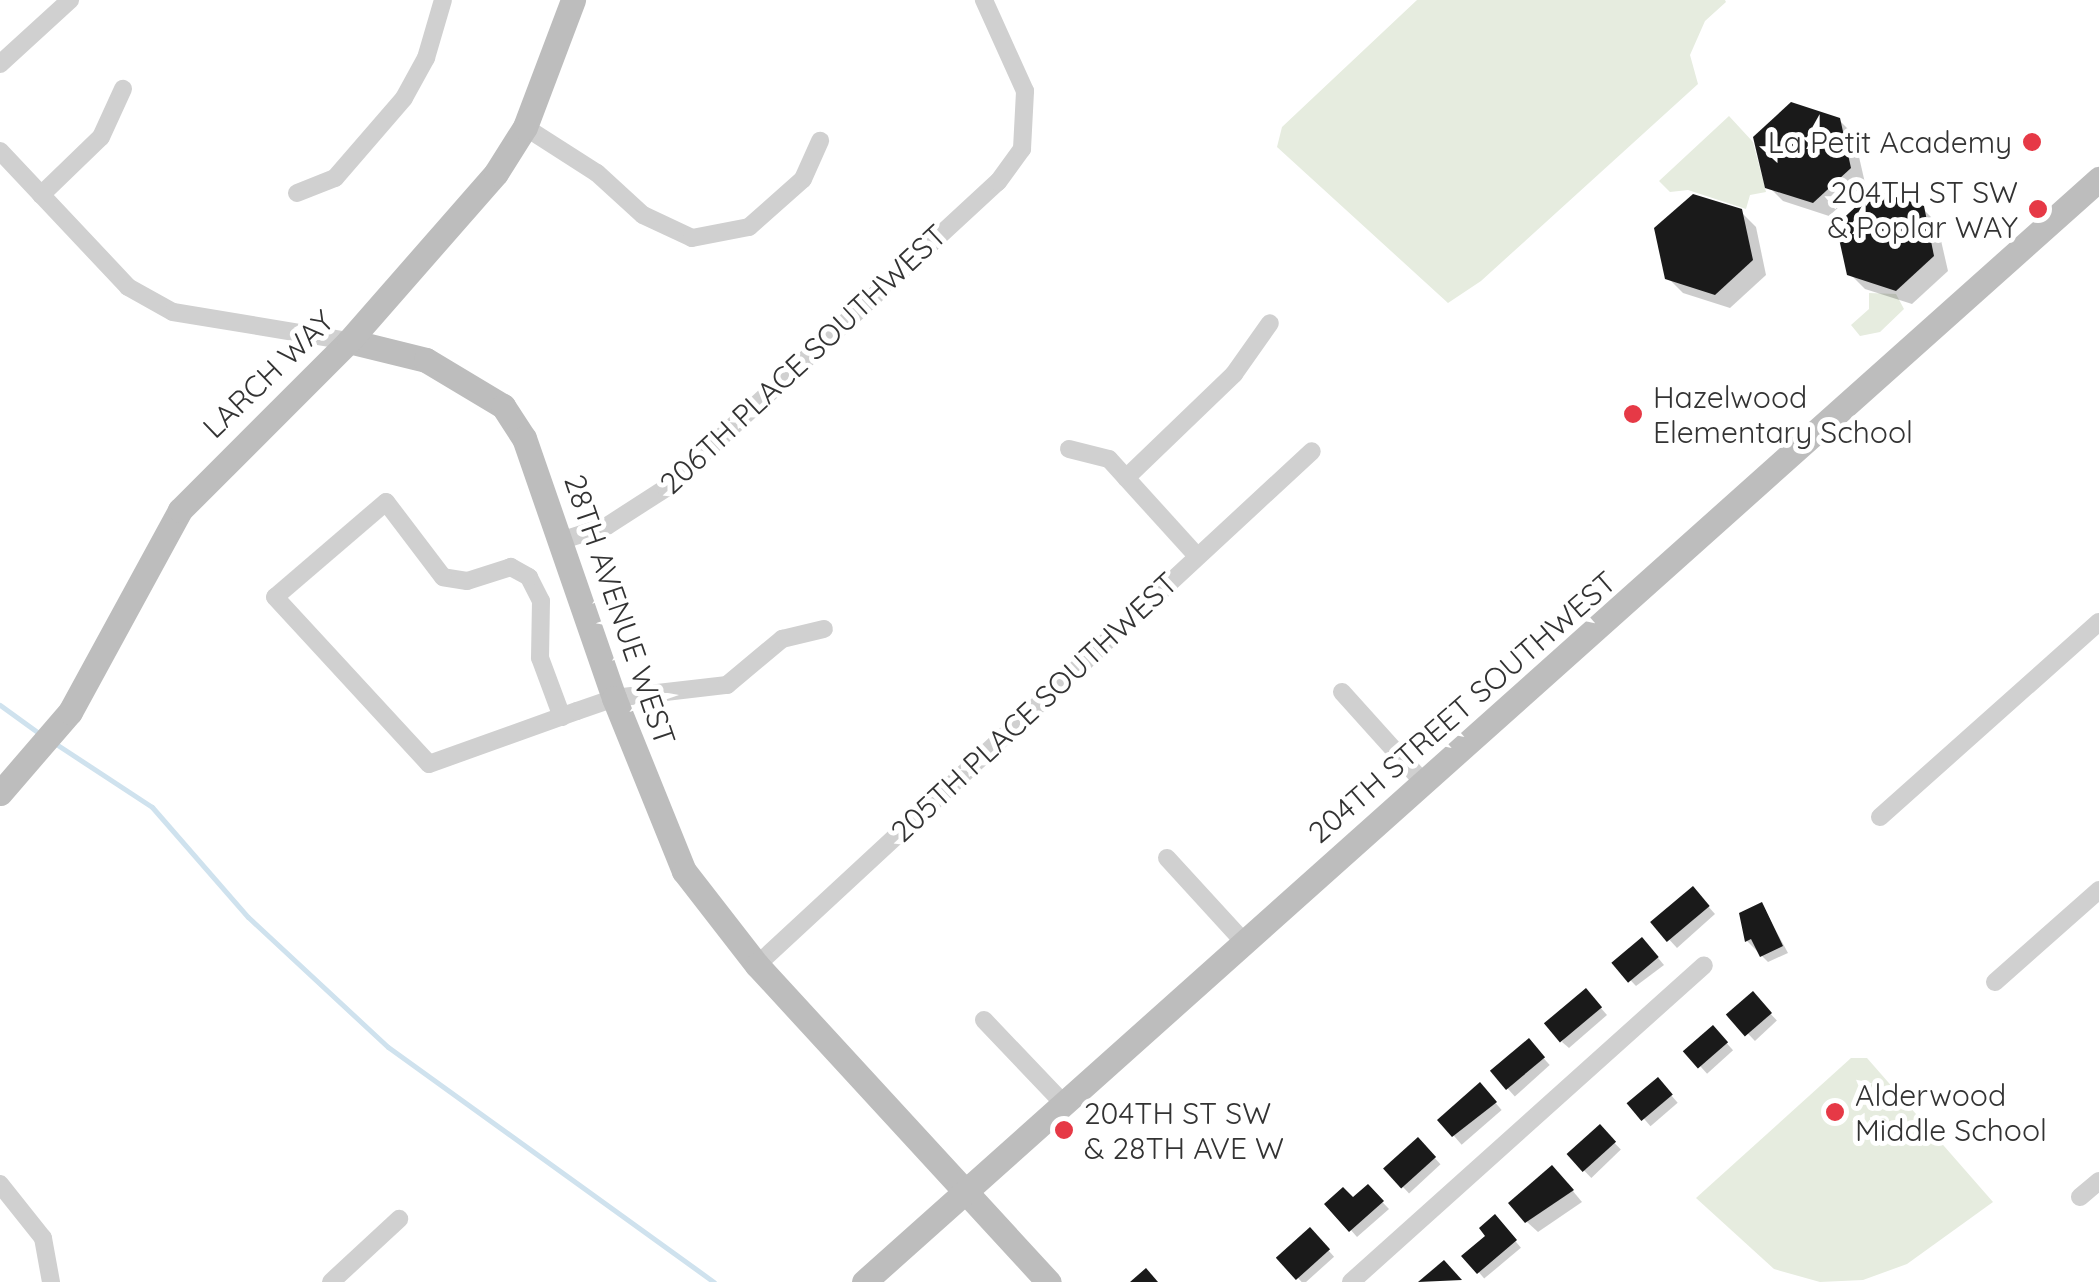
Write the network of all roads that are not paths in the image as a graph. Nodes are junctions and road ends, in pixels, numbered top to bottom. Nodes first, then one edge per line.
1 (70, 0) edge
2 (444, 0) edge
3 (573, 0) edge
4 (984, 0) edge
5 (0, 64) edge
6 (122, 90) dead end
7 (525, 127) junction
8 (820, 141) dead end
9 (0, 151) edge
10 (7, 172) edge
11 (2099, 179) edge
12 (297, 193) dead end
13 (42, 195) junction
14 (1270, 323) dead end
15 (349, 340) junction
16 (1069, 449) dead end
17 (1312, 451) dead end
18 (1126, 478) junction
19 (563, 540) junction
20 (1196, 556) junction
21 (2099, 622) edge
22 (824, 629) dead end
23 (1342, 692) dead end
24 (614, 698) junction
25 (562, 717) junction
26 (1424, 783) junction
27 (0, 793) edge
28 (1880, 817) dead end
29 (1167, 858) dead end
30 (2099, 890) edge
31 (1244, 942) junction
32 (757, 964) junction
33 (1704, 965) dead end
34 (1995, 982) dead end
35 (984, 1020) dead end
36 (1063, 1103) junction
37 (2099, 1181) edge
38 (0, 1184) edge
39 (966, 1193) junction
40 (2080, 1197) dead end
41 (399, 1219) dead end
42 (51, 1282) edge
43 (331, 1282) edge
44 (864, 1282) edge
45 (1049, 1282) edge
46 (1351, 1282) edge

1 - 5 street
2 - 12 street
3 - 7 street, LARCH WAY
4 - 19 street, 206TH PLACE SOUTHWEST
6 - 13 street
7 - 8 street
7 - 15 street, LARCH WAY
9 - 10 street, 28TH AVENUE WEST
10 - 13 street, 28TH AVENUE WEST
11 - 26 street, 204TH STREET SOUTHWEST
13 - 15 street, 28TH AVENUE WEST
14 - 18 street
15 - 19 street, 28TH AVENUE WEST
15 - 27 street, LARCH WAY
16 - 18 street
17 - 20 street, 205TH PLACE SOUTHWEST
18 - 20 street
19 - 24 street, 28TH AVENUE WEST
20 - 32 street, 205TH PLACE SOUTHWEST
21 - 28 street
22 - 24 street
23 - 26 street
24 - 25 street
24 - 32 street, 28TH AVENUE WEST
25 - 25 street
26 - 31 street, 204TH STREET SOUTHWEST
29 - 31 street
30 - 34 street
31 - 36 street, 204TH STREET SOUTHWEST
32 - 39 street, 28TH AVENUE WEST
33 - 46 street
35 - 36 street
36 - 39 street, 204TH STREET SOUTHWEST
37 - 40 street
38 - 42 street
39 - 44 street, 204TH STREET SOUTHWEST
39 - 45 street, 28TH AVENUE WEST
41 - 43 street

